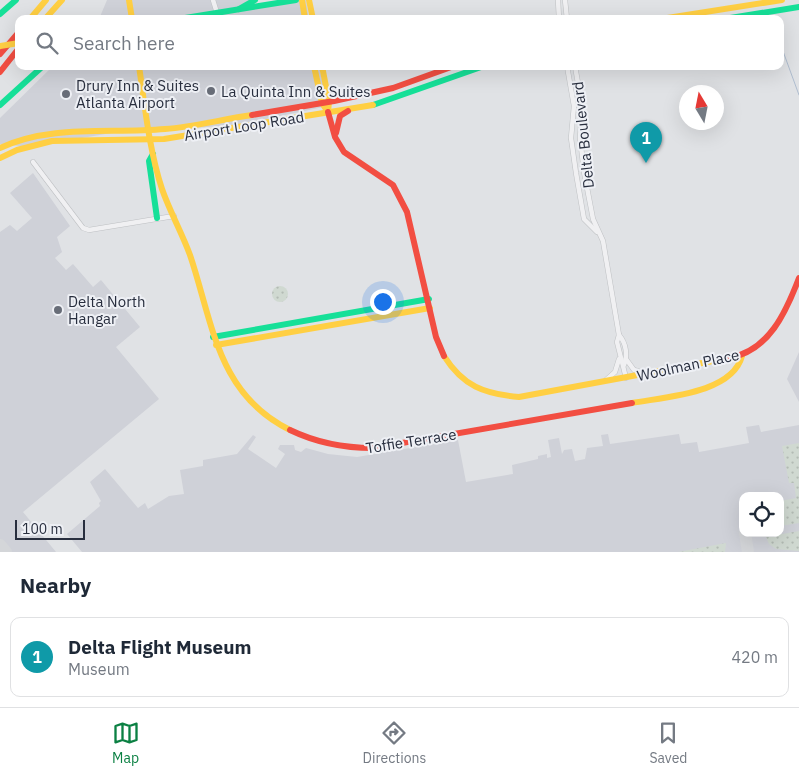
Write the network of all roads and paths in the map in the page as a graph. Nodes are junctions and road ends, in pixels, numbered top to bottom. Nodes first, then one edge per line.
1 (16, 0) edge
2 (46, 0) edge
3 (62, 0) edge
4 (129, 0) edge
5 (212, 0) edge
6 (255, 0) edge
7 (296, 0) edge
8 (302, 0) edge
9 (310, 0) edge
10 (558, 0) edge
11 (565, 0) edge
12 (782, 0) edge
13 (799, 7) edge
14 (239, 9) junction
15 (217, 12) junction
16 (0, 14) edge
17 (33, 15) edge
18 (49, 15) edge
19 (131, 15) edge
20 (201, 15) edge
21 (304, 15) edge
22 (312, 15) edge
23 (559, 15) edge
24 (567, 15) edge
25 (686, 15) edge
26 (749, 15) edge
27 (15, 37) edge
28 (15, 44) edge
29 (0, 46) edge
30 (15, 53) edge
31 (0, 54) edge
32 (39, 70) edge
33 (140, 70) edge
34 (315, 70) edge
35 (322, 70) edge
36 (443, 70) edge
37 (473, 70) edge
38 (568, 70) edge
39 (577, 70) edge
40 (0, 72) edge
41 (325, 102) junction
42 (0, 105) edge
43 (352, 108) junction
44 (328, 112) junction
45 (148, 129) junction
46 (335, 137) junction
47 (150, 139) junction
48 (0, 148) edge
49 (153, 154) junction
50 (0, 158) edge
51 (33, 162) dead end
52 (174, 216) junction
53 (157, 218) junction
54 (598, 233) junction
55 (799, 278) edge
56 (429, 299) junction
57 (430, 308) junction
58 (356, 312) junction
59 (358, 320) junction
60 (306, 325) junction
61 (266, 332) junction
62 (619, 335) junction
63 (214, 337) junction
64 (216, 345) junction
65 (742, 356) junction
66 (620, 359) junction
67 (626, 359) junction
68 (624, 365) junction
69 (648, 374) junction
70 (626, 378) junction
71 (604, 382) junction

1 - 16 main road
2 - 17 main road
3 - 18 main road
4 - 19 main road
5 - 15 street
6 - 14 main road
7 - 14 main road
8 - 21 main road
9 - 22 main road
10 - 23 street
11 - 24 street
12 - 25 main road
13 - 26 main road
14 - 15 main road
15 - 20 main road
27 - 31 main road
28 - 29 main road, bridge
30 - 40 main road
32 - 42 main road
33 - 45 main road, Toffie Terrace
34 - 41 main road
35 - 41 main road
36 - 41 main road, Airport Loop Road
37 - 43 main road, Airport Loop Road
38 - 54 street, Delta Boulevard
39 - 54 street, Delta Boulevard
41 - 44 main road
41 - 45 main road, Airport Loop Road
43 - 44 main road, Airport Loop Road
43 - 46 main road
44 - 46 main road
44 - 47 main road, Airport Loop Road
45 - 47 main road, Toffie Terrace
45 - 48 main road, Airport Loop Road
46 - 56 main road, Woolman Place
47 - 49 main road, Toffie Terrace
47 - 50 main road, Airport Loop Road
49 - 52 main road, Toffie Terrace
49 - 53 main road
51 - 53 street
52 - 53 street
52 - 63 main road, Toffie Terrace
54 - 62 street, Delta Boulevard
55 - 65 main road, Woolman Place
56 - 57 main road, Woolman Place
56 - 58 main road
57 - 59 main road
57 - 71 main road, Woolman Place
58 - 59 main road
58 - 60 main road
59 - 60 main road
60 - 61 main road
61 - 63 main road
61 - 64 main road
62 - 66 street, Delta Boulevard
62 - 67 street, Delta Boulevard
63 - 64 main road, Toffie Terrace
64 - 65 main road, Toffie Terrace
65 - 69 main road, Woolman Place
66 - 68 street
66 - 71 street
67 - 68 street
67 - 69 street
68 - 70 street
69 - 70 main road, Woolman Place
70 - 71 main road, Woolman Place

